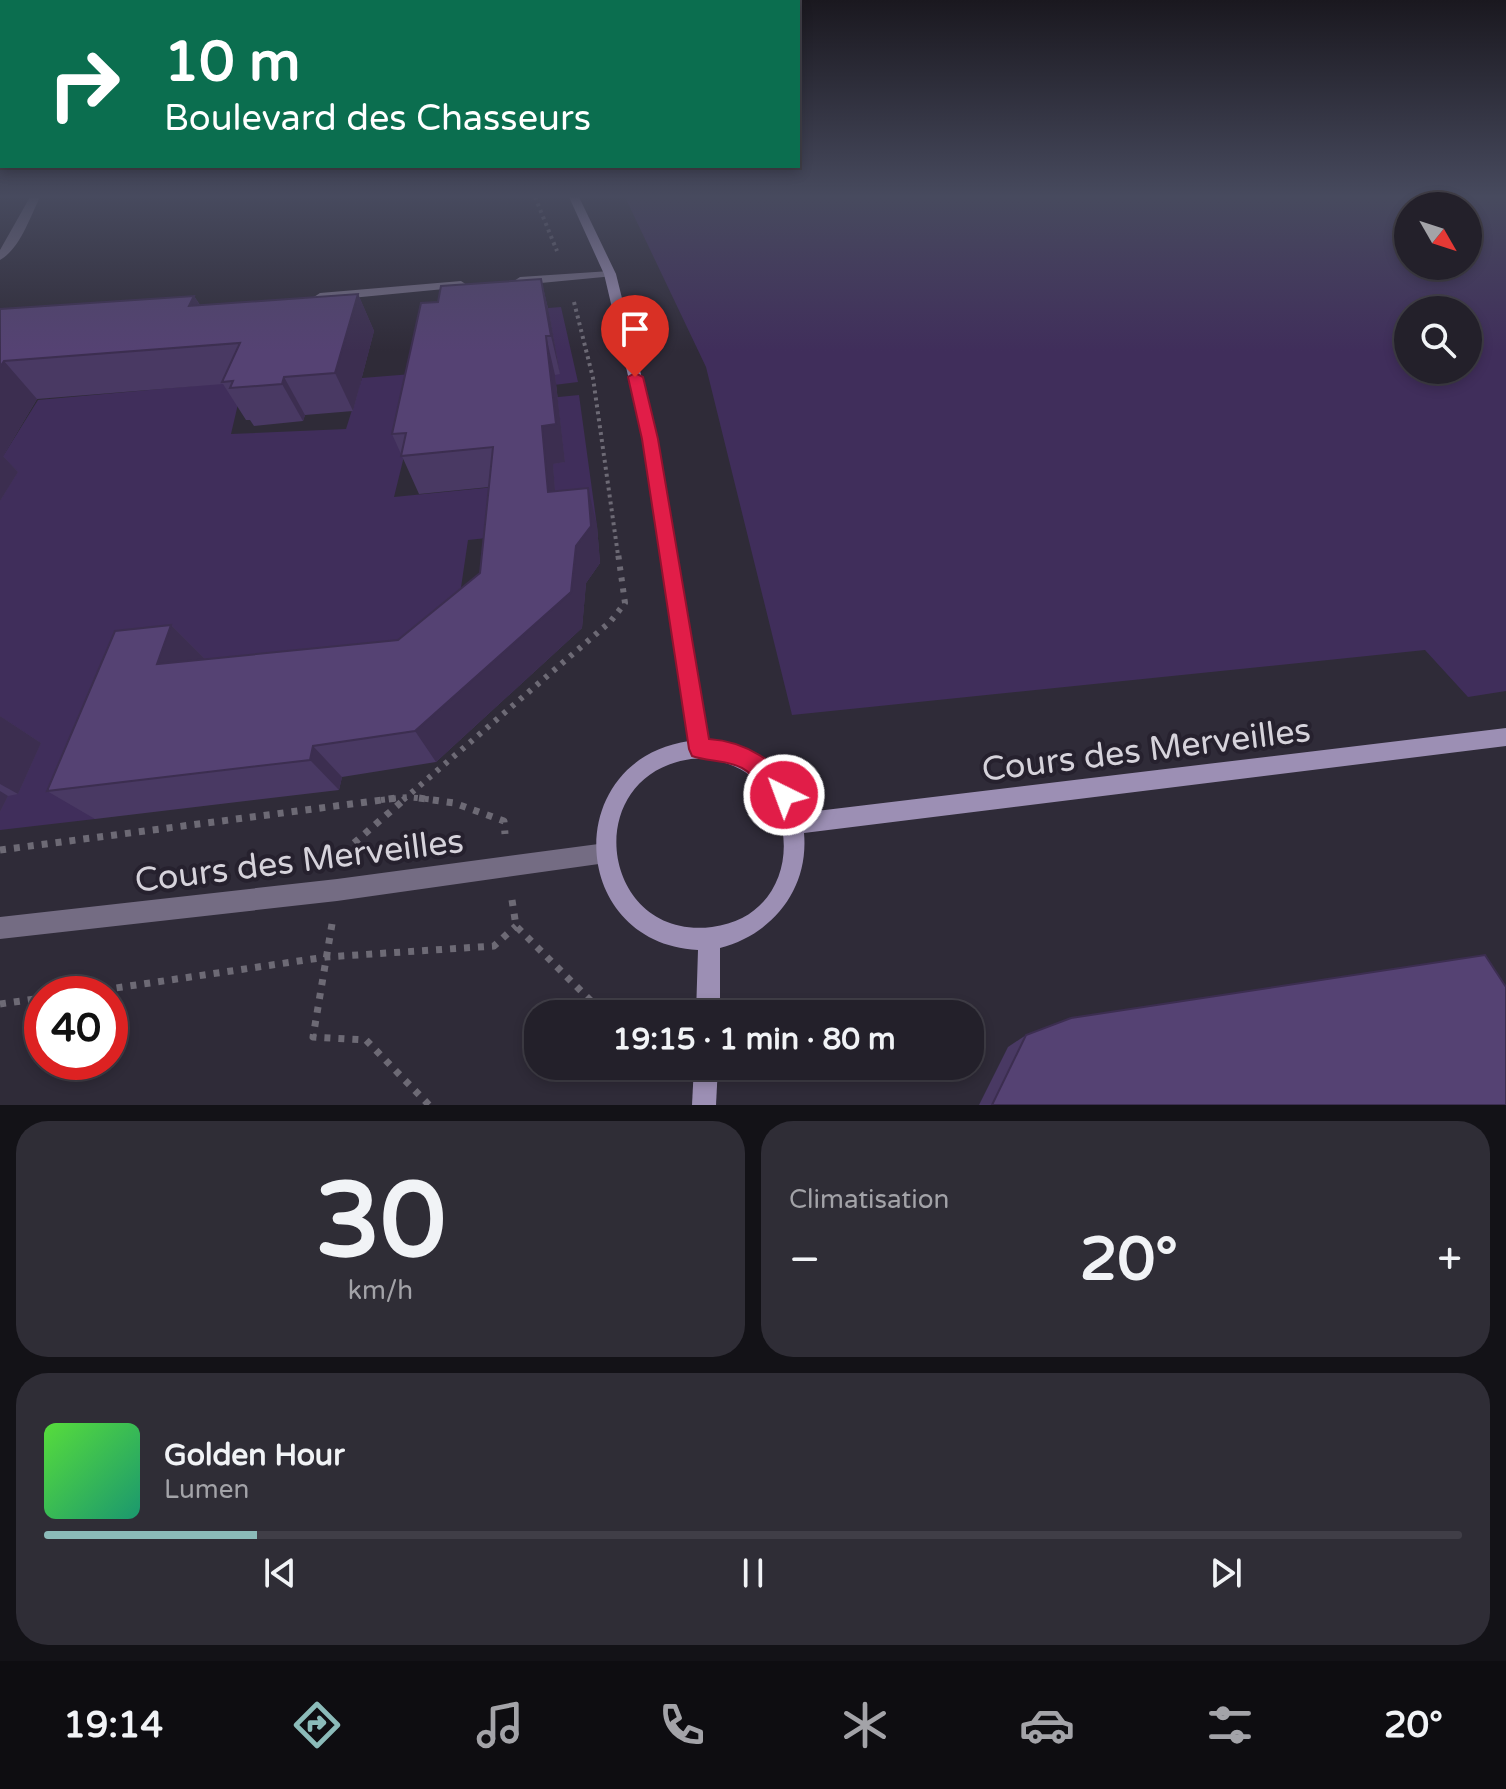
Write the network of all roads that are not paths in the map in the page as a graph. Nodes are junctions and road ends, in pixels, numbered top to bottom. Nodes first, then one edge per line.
1 (598, 249) edge
2 (610, 274) junction
3 (505, 282) edge
4 (473, 284) edge
5 (300, 298) edge
6 (1506, 737) edge
7 (700, 749) junction
8 (794, 824) junction
9 (606, 853) junction
10 (0, 928) edge
11 (709, 938) junction
12 (708, 1000) edge
13 (705, 1080) edge
14 (704, 1105) edge

1 - 2 street
2 - 3 street
2 - 7 street
4 - 5 street
6 - 8 street, Cours des Merveilles
7 - 8 street
7 - 9 street
8 - 11 street
9 - 10 street, Cours des Merveilles
9 - 11 street
11 - 12 street
13 - 14 street

